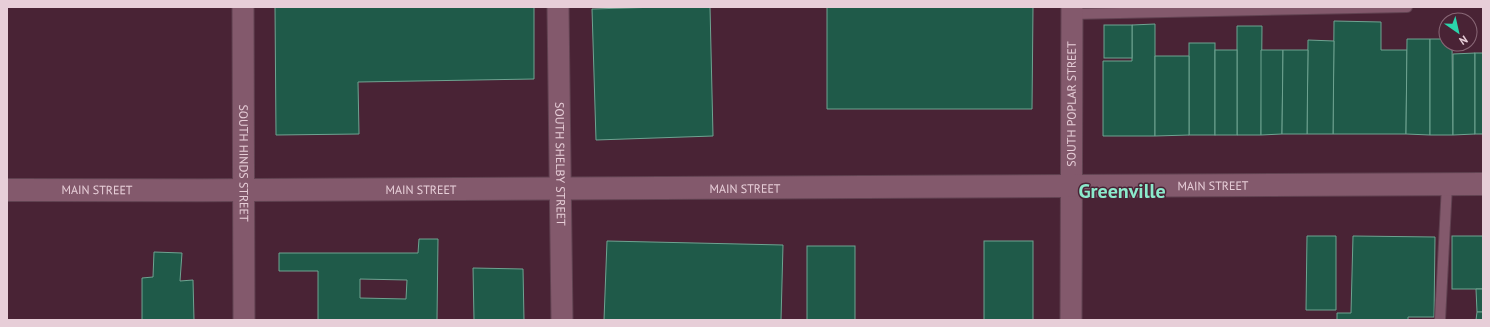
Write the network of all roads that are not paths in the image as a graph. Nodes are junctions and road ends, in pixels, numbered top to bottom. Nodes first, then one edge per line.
1 (242, 7) edge
2 (558, 7) edge
3 (1407, 7) edge
4 (1072, 11) edge
5 (1483, 184) edge
6 (1446, 185) junction
7 (1071, 188) junction
8 (561, 189) junction
9 (7, 190) edge
10 (244, 191) junction
11 (244, 320) edge
12 (562, 320) edge
13 (1071, 320) edge
14 (1440, 320) edge

1 - 10 street, SOUTH HINDS STREET
2 - 8 street, SOUTH SHELBY STREET
3 - 4 lane
4 - 7 street, SOUTH POPLAR STREET
5 - 6 street, MAIN STREET
6 - 7 street, MAIN STREET
6 - 14 lane
7 - 8 street, MAIN STREET
7 - 13 street, SOUTH POPLAR STREET
8 - 10 street, MAIN STREET
8 - 12 street, SOUTH SHELBY STREET
9 - 10 street, MAIN STREET
10 - 11 street, SOUTH HINDS STREET

